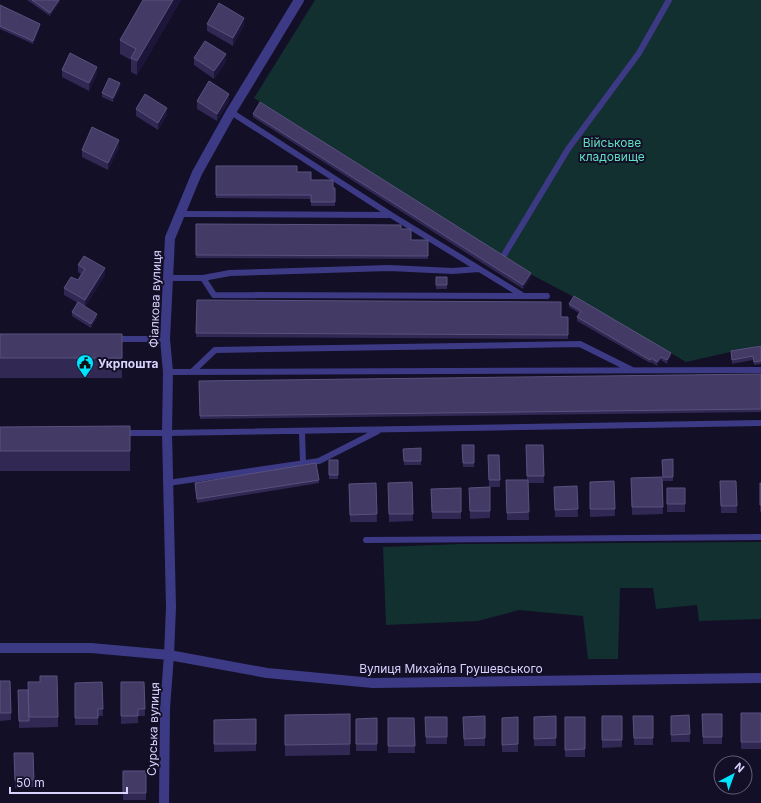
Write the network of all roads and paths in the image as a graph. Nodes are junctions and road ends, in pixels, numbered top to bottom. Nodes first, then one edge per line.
1 (299, 0) edge
2 (669, 0) edge
3 (231, 112) junction
4 (179, 214) junction
5 (391, 215) junction
6 (501, 260) edge
7 (479, 269) junction
8 (168, 278) junction
9 (203, 278) junction
10 (523, 296) junction
11 (547, 296) dead end
12 (106, 339) edge
13 (165, 339) junction
14 (633, 370) junction
15 (761, 370) edge
16 (168, 372) junction
17 (192, 372) junction
18 (761, 423) edge
19 (380, 430) junction
20 (302, 431) junction
21 (118, 432) edge
22 (167, 434) junction
23 (303, 463) junction
24 (168, 483) junction
25 (761, 537) edge
26 (366, 540) dead end
27 (0, 648) edge
28 (169, 655) junction
29 (761, 678) edge
30 (164, 803) edge

1 - 3 street, Фіалкова вулиця
2 - 6 lane
3 - 4 street, Фіалкова вулиця
3 - 5 lane
4 - 5 lane
4 - 8 street, Фіалкова вулиця
5 - 7 lane
7 - 9 lane
7 - 10 lane
8 - 9 lane
8 - 13 street, Фіалкова вулиця
9 - 10 lane
10 - 11 lane
12 - 13 lane
13 - 16 street, Фіалкова вулиця
14 - 15 lane
14 - 17 lane
14 - 17 lane
16 - 17 lane
16 - 22 street, Фіалкова вулиця
18 - 19 lane
19 - 20 lane
19 - 23 lane
20 - 22 lane
20 - 23 lane
21 - 22 lane
22 - 24 street, Фіалкова вулиця
23 - 24 lane
24 - 28 street, Фіалкова вулиця
25 - 26 lane
27 - 28 street, Вулиця Михайла Грушевського
28 - 29 street, Вулиця Михайла Грушевського
28 - 30 street, Сурська вулиця

